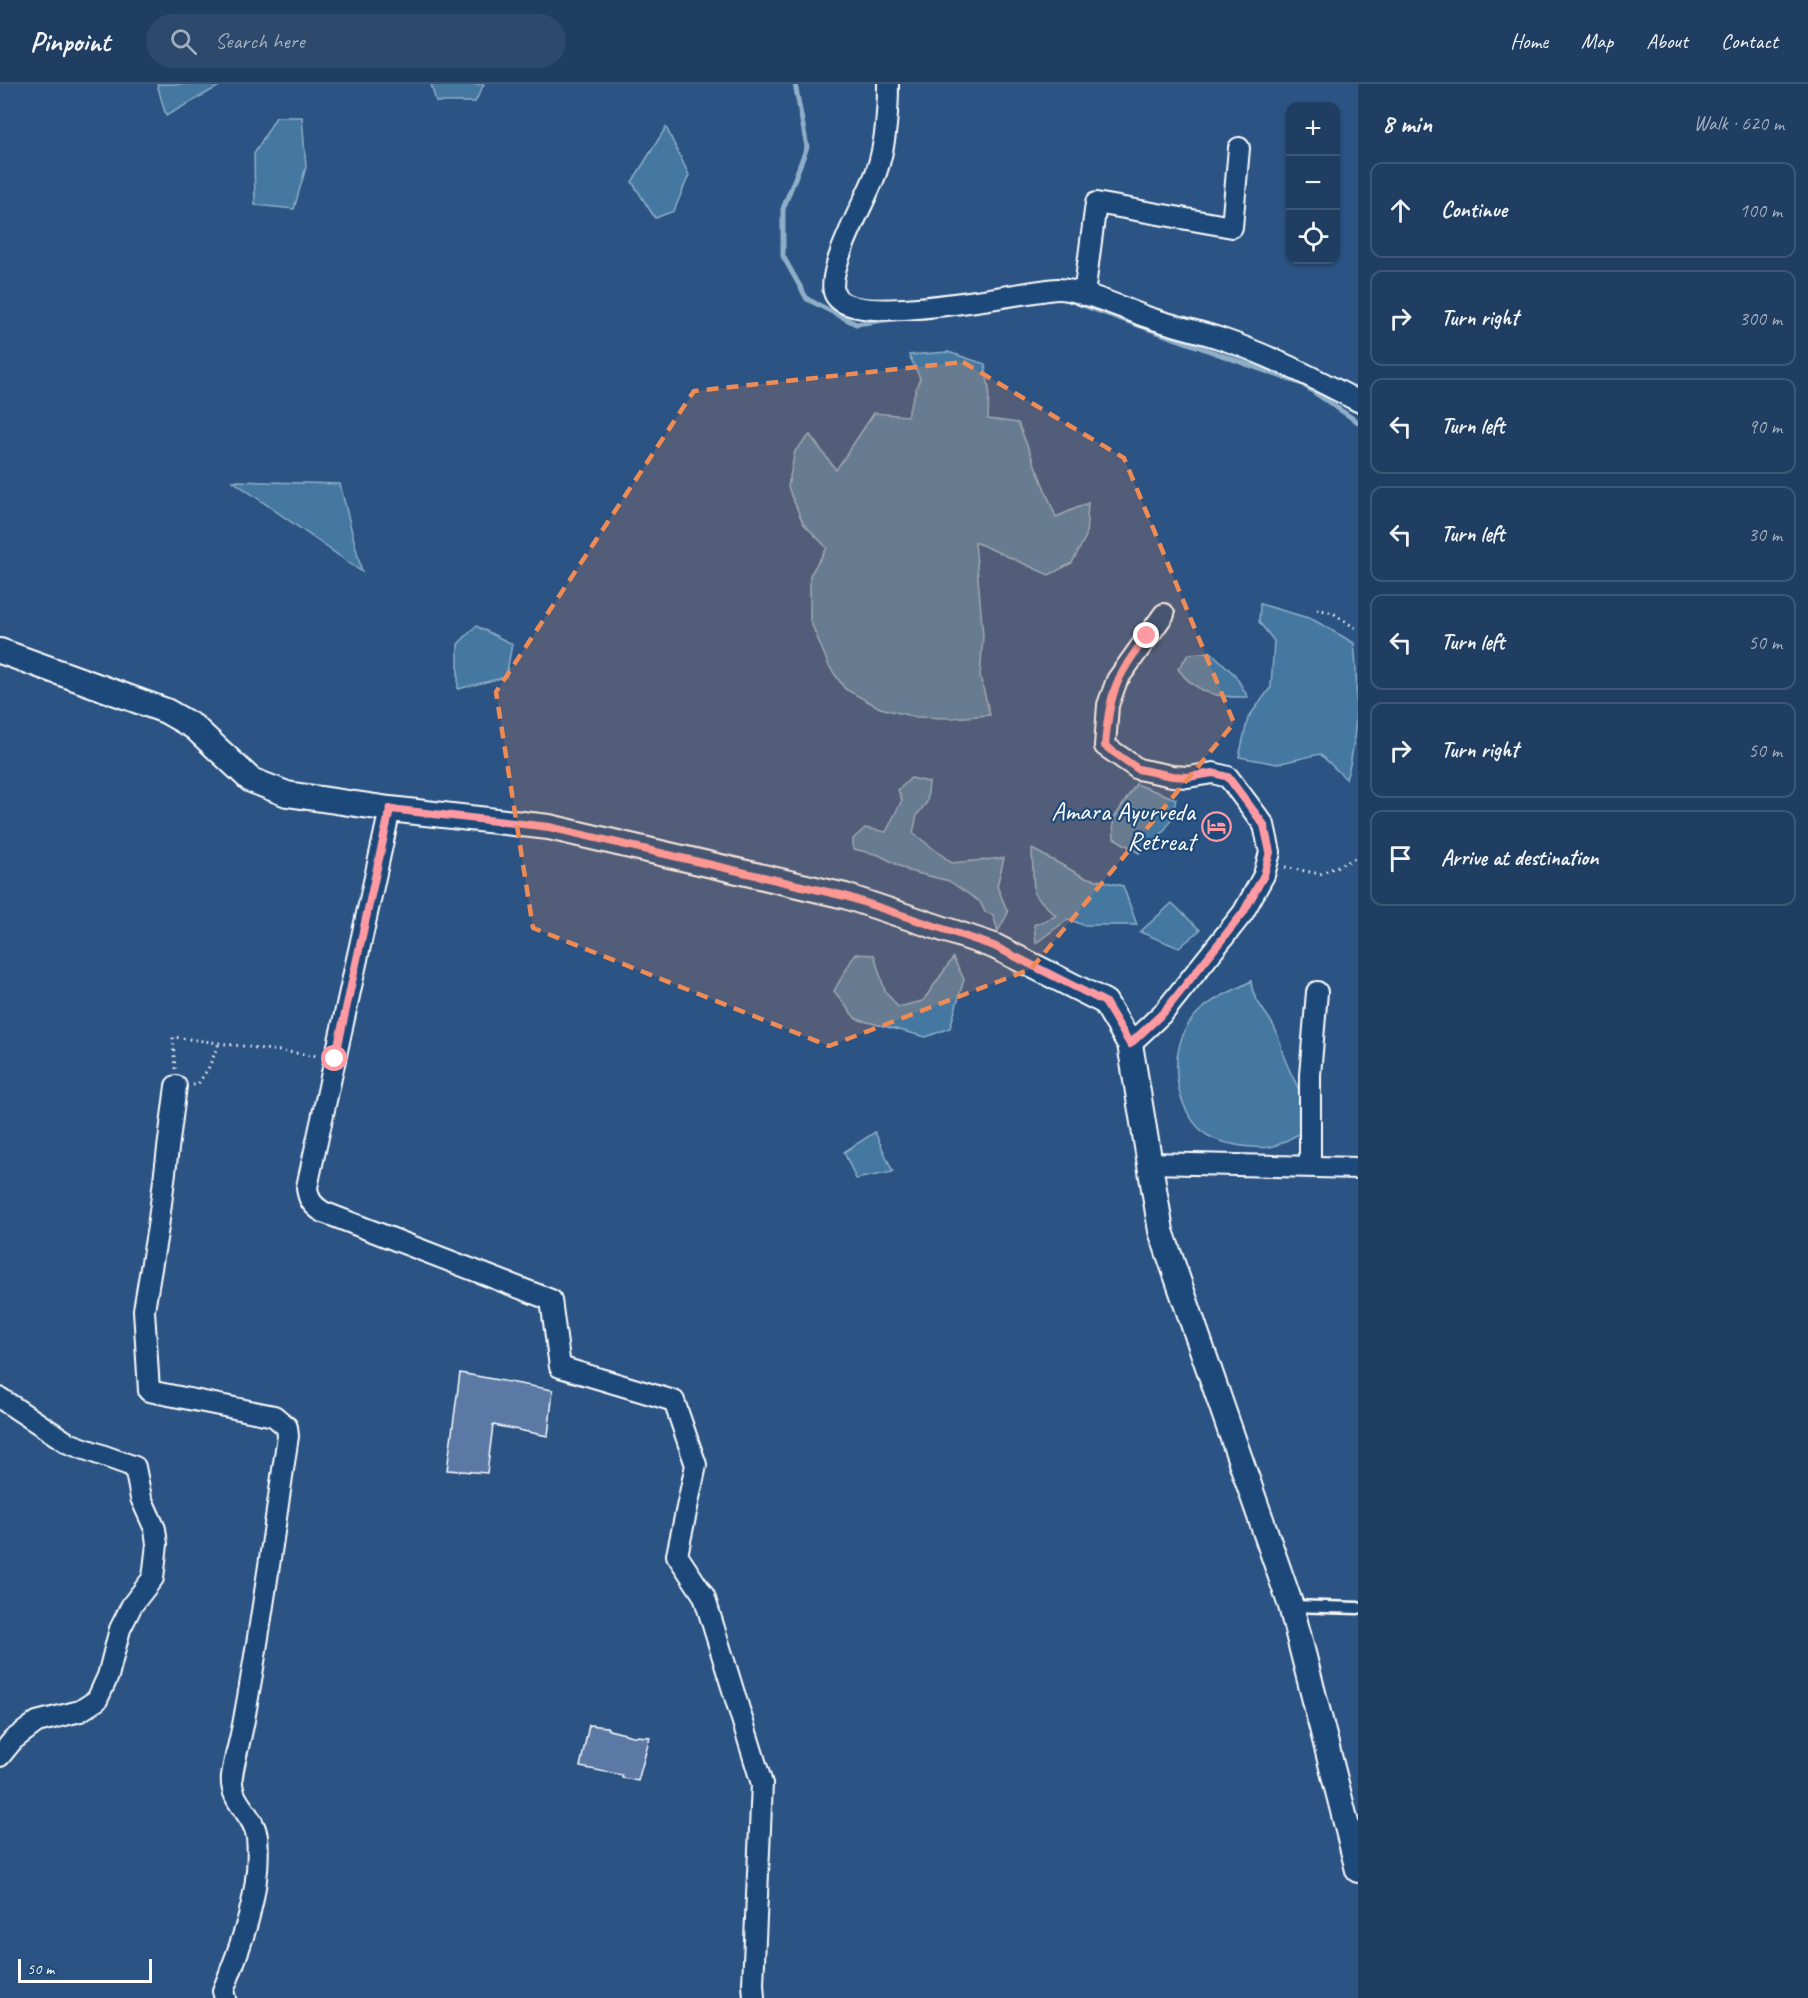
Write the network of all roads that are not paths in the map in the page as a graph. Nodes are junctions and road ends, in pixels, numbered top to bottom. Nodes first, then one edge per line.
1 (888, 84) edge
2 (898, 84) edge
3 (888, 112) junction
4 (1239, 148) dead end
5 (1084, 295) junction
6 (1358, 401) edge
7 (1164, 614) dead end
8 (0, 651) edge
9 (390, 809) junction
10 (1317, 992) dead end
11 (1130, 1044) junction
12 (176, 1086) road end
13 (1150, 1163) junction
14 (1310, 1166) junction
15 (1358, 1168) edge
16 (0, 1398) edge
17 (1291, 1605) junction
18 (1358, 1608) edge
19 (0, 1756) edge
20 (1358, 1870) edge
21 (225, 1998) edge
22 (754, 1998) edge

1 - 3 street
2 - 3 street
3 - 5 street
4 - 5 street
5 - 6 street
7 - 11 street
8 - 9 street
9 - 11 street
9 - 22 street
10 - 14 street
11 - 13 street
12 - 21 street
13 - 14 street
13 - 17 street
14 - 15 street
16 - 19 street
17 - 18 lane
17 - 20 street

